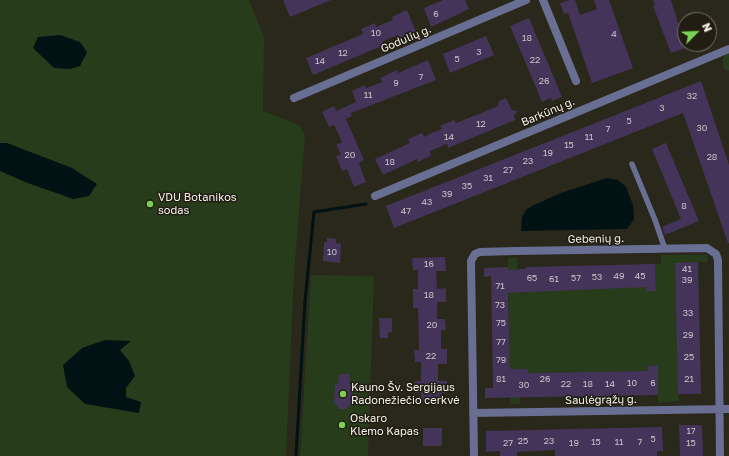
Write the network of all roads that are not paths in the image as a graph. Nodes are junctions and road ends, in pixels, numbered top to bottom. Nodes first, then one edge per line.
1 (526, 0) edge
2 (543, 0) edge
3 (729, 49) edge
4 (576, 81) dead end
5 (294, 98) dead end
6 (632, 164) dead end
7 (375, 196) dead end
8 (665, 249) junction
9 (719, 409) junction
10 (729, 409) edge
11 (473, 413) junction
12 (474, 456) edge
13 (720, 456) edge

1 - 5 street, Godulių g.
2 - 4 street
3 - 7 street, Barkūnų g.
6 - 8 lane
8 - 9 street, Gebenių g.
8 - 11 street, Gebenių g.
9 - 10 street, Saulėgrąžų g.
9 - 11 street, Saulėgrąžų g.
9 - 13 street, Gebenių g.
11 - 12 street, Gebenių g.

